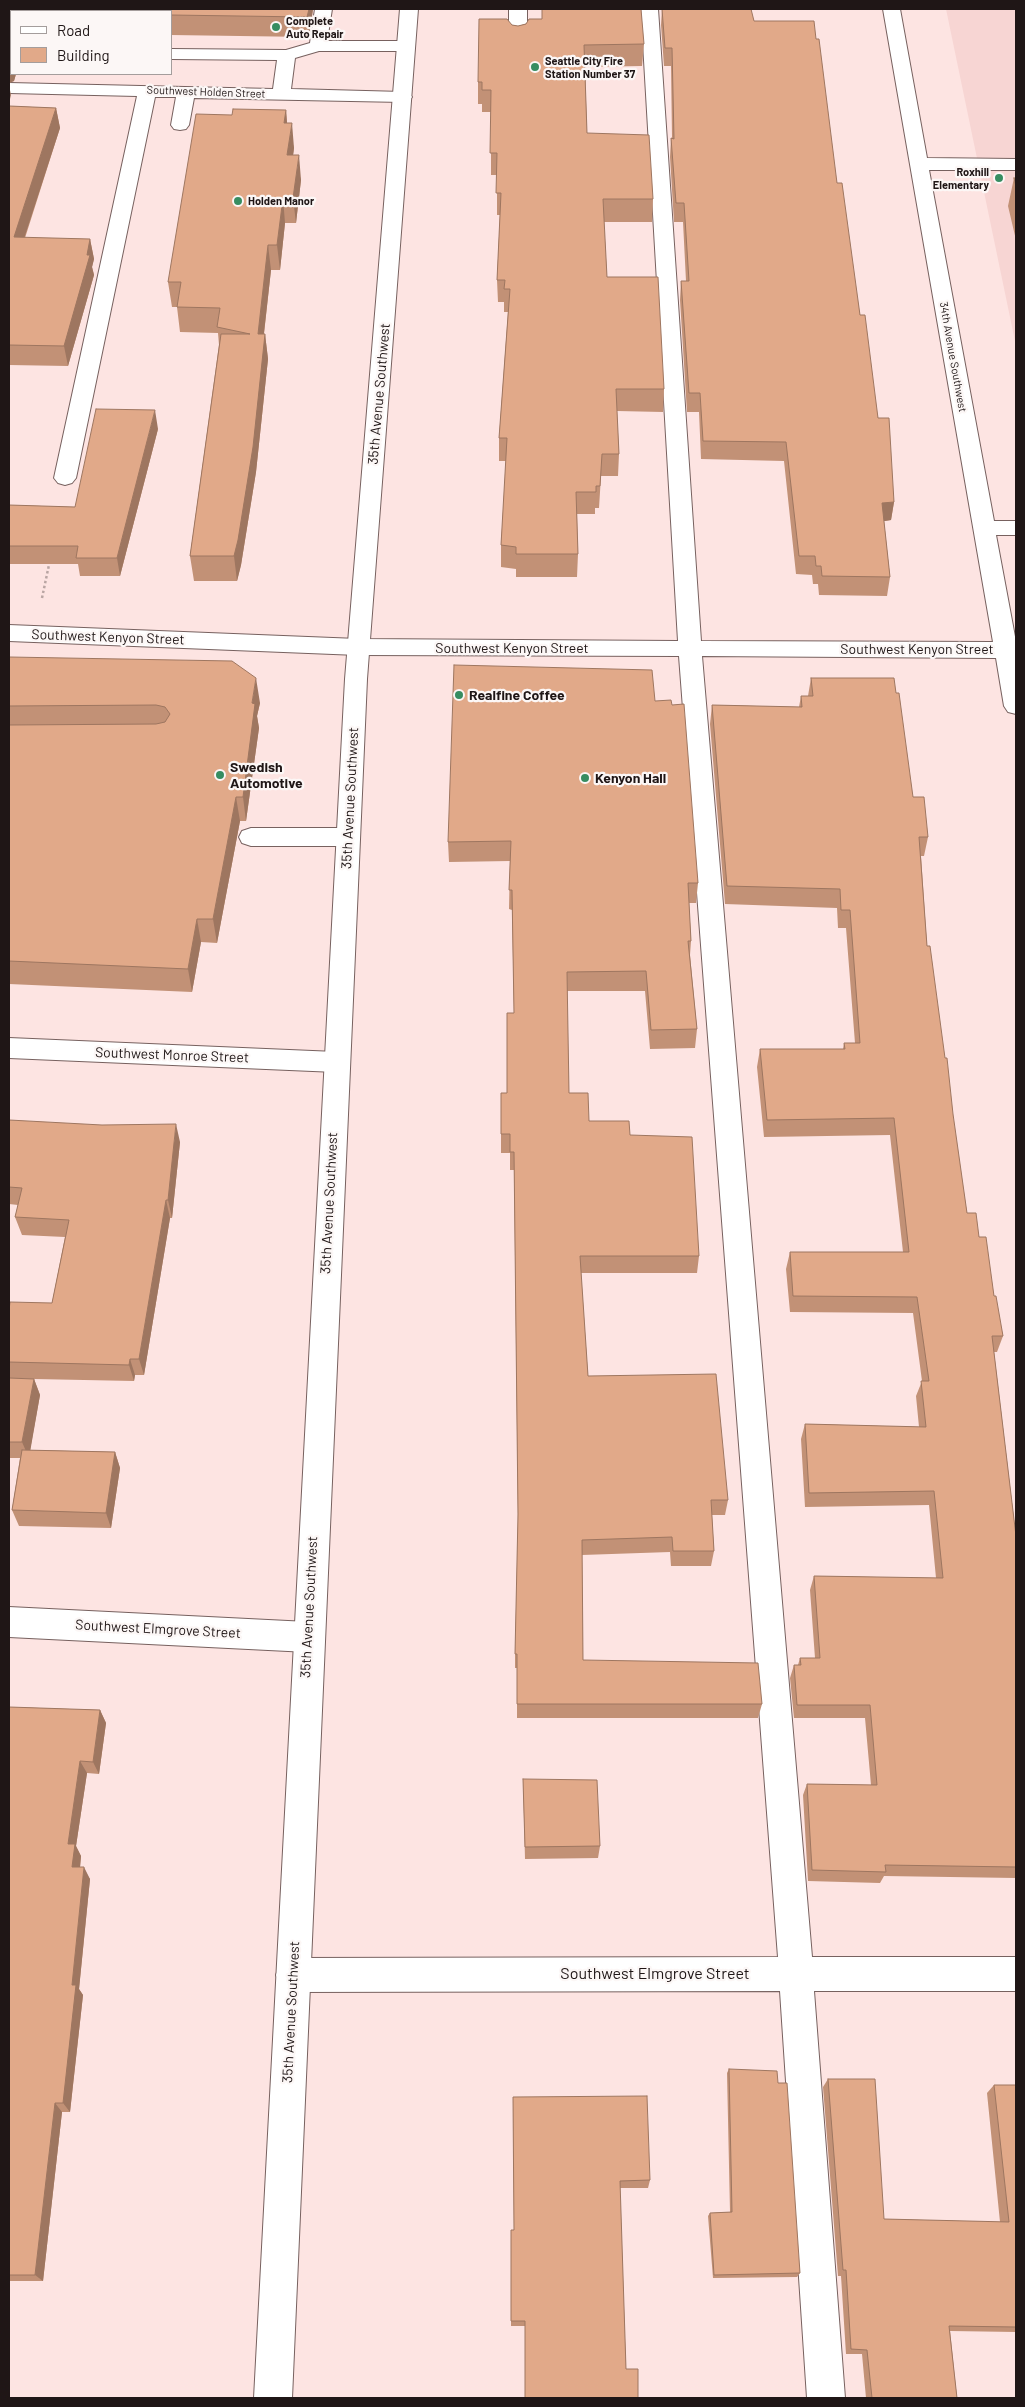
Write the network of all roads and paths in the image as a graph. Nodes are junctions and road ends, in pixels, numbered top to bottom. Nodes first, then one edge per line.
1 (323, 9) edge
2 (409, 9) edge
3 (518, 9) edge
4 (650, 9) edge
5 (891, 9) edge
6 (518, 41) edge
7 (318, 46) junction
8 (406, 46) junction
9 (172, 54) edge
10 (287, 55) junction
11 (140, 85) edge
12 (9, 88) edge
13 (186, 92) junction
14 (281, 94) junction
15 (403, 98) junction
16 (180, 125) dead end
17 (918, 164) junction
18 (1016, 164) edge
19 (65, 478) dead end
20 (984, 528) junction
21 (1016, 528) edge
22 (51, 554) edge
23 (42, 602) dead end
24 (9, 633) edge
25 (358, 647) junction
26 (690, 648) junction
27 (1011, 650) edge
28 (1016, 706) edge
29 (251, 837) dead end
30 (348, 837) junction
31 (9, 1048) edge
32 (336, 1062) junction
33 (9, 1622) edge
34 (308, 1637) junction
35 (796, 1974) junction
36 (1016, 1974) edge
37 (293, 1975) junction
38 (273, 2398) edge
39 (826, 2398) edge

1 - 7 street
2 - 8 street, 35th Avenue Southwest
3 - 6 street
4 - 26 street
5 - 17 street, 34th Avenue Southwest
7 - 8 street
7 - 10 street
8 - 15 street, 35th Avenue Southwest
9 - 10 street
10 - 14 street
11 - 12 street, Southwest Holden Street
11 - 13 street, Southwest Holden Street
11 - 19 street
13 - 14 street, Southwest Holden Street
13 - 16 street
14 - 15 street, Southwest Holden Street
15 - 25 street, 35th Avenue Southwest
17 - 18 street
17 - 20 street, 34th Avenue Southwest
20 - 21 street
20 - 27 street, 34th Avenue Southwest
22 - 23 path
24 - 25 street, Southwest Kenyon Street
25 - 26 street, Southwest Kenyon Street
25 - 30 street, 35th Avenue Southwest
26 - 27 street, Southwest Kenyon Street
26 - 35 street
27 - 28 street, 34th Avenue Southwest
29 - 30 street
30 - 32 street, 35th Avenue Southwest
31 - 32 street, Southwest Monroe Street
32 - 34 street, 35th Avenue Southwest
33 - 34 street, Southwest Elmgrove Street
34 - 37 street, 35th Avenue Southwest
35 - 36 street, Southwest Elmgrove Street
35 - 37 street, Southwest Elmgrove Street
35 - 39 street
37 - 38 street, 35th Avenue Southwest

